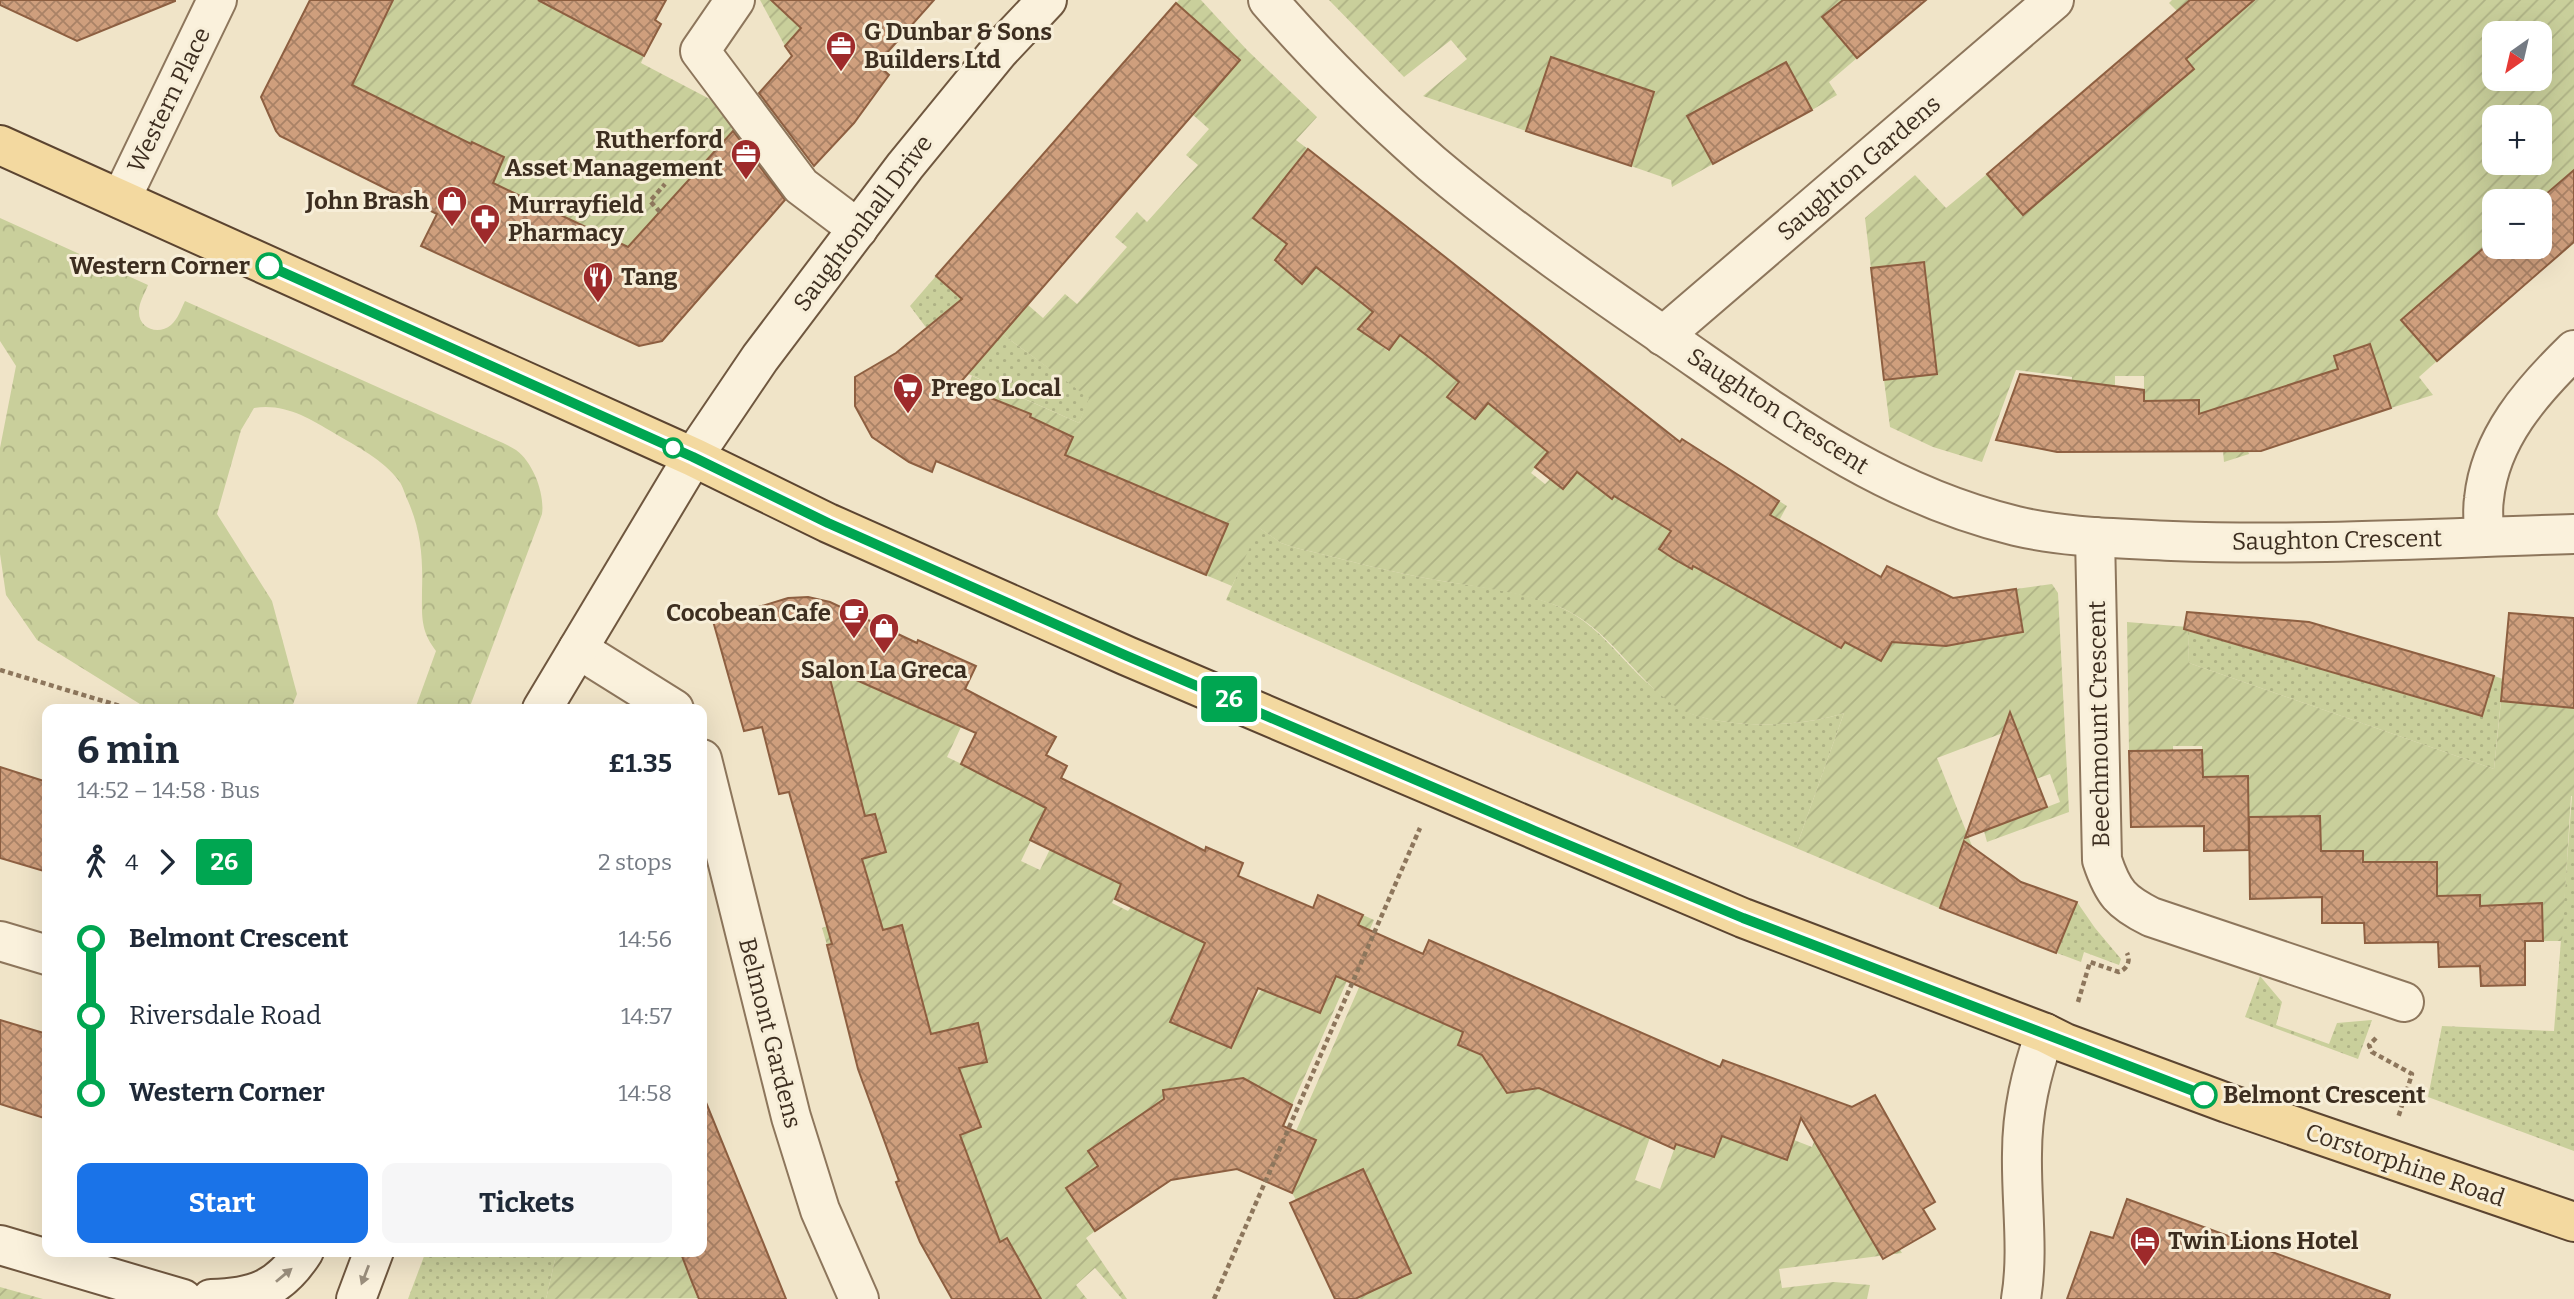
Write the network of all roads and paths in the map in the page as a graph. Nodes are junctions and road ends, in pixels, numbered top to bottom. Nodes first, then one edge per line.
1 (217, 0) edge
2 (735, 0) edge
3 (1047, 0) edge
4 (1268, 0) edge
5 (2054, 0) edge
6 (0, 145) edge
7 (665, 184) dead end
8 (121, 199) junction
9 (660, 212) dead end
10 (858, 229) junction
11 (1663, 336) junction
12 (2574, 350) edge
13 (693, 457) junction
14 (2574, 534) edge
15 (2484, 536) junction
16 (2095, 537) junction
17 (583, 652) junction
18 (0, 670) edge
19 (113, 704) edge
20 (546, 704) edge
21 (574, 704) edge
22 (666, 704) edge
23 (707, 779) edge
24 (1437, 789) junction
25 (0, 940) edge
26 (2119, 943) dead end
27 (42, 953) edge
28 (2404, 1002) dead end
29 (2055, 1038) junction
30 (2388, 1039) dead end
31 (2385, 1158) junction
32 (2574, 1222) edge
33 (0, 1245) edge
34 (300, 1257) edge
35 (372, 1257) edge
36 (183, 1299) edge
37 (211, 1299) edge
38 (356, 1299) edge
39 (859, 1299) edge
40 (1214, 1299) edge
41 (2021, 1299) edge

1 - 8 street, Western Place
2 - 10 street
3 - 10 street, Saughtonhall Drive
4 - 11 street, Saughton Crescent
5 - 11 street, Saughton Gardens
6 - 8 main road, Corstorphine Road
7 - 9 path
8 - 13 main road, Corstorphine Road
10 - 13 street, Saughtonhall Drive
11 - 16 street, Saughton Crescent
12 - 15 street
13 - 17 street, Saughtonhall Drive
13 - 24 main road, Corstorphine Road
14 - 15 street, Saughton Crescent
15 - 16 street, Saughton Crescent
16 - 28 street, Beechmount Crescent
17 - 20 street
17 - 21 street
17 - 22 street
18 - 19 path
23 - 39 street, Belmont Gardens
24 - 29 main road, Corstorphine Road
24 - 40 path
25 - 27 street
26 - 29 path
29 - 31 main road, Corstorphine Road
29 - 41 street
30 - 31 path
31 - 32 main road, Corstorphine Road
33 - 36 street
37 -> 34 street
35 -> 38 street

